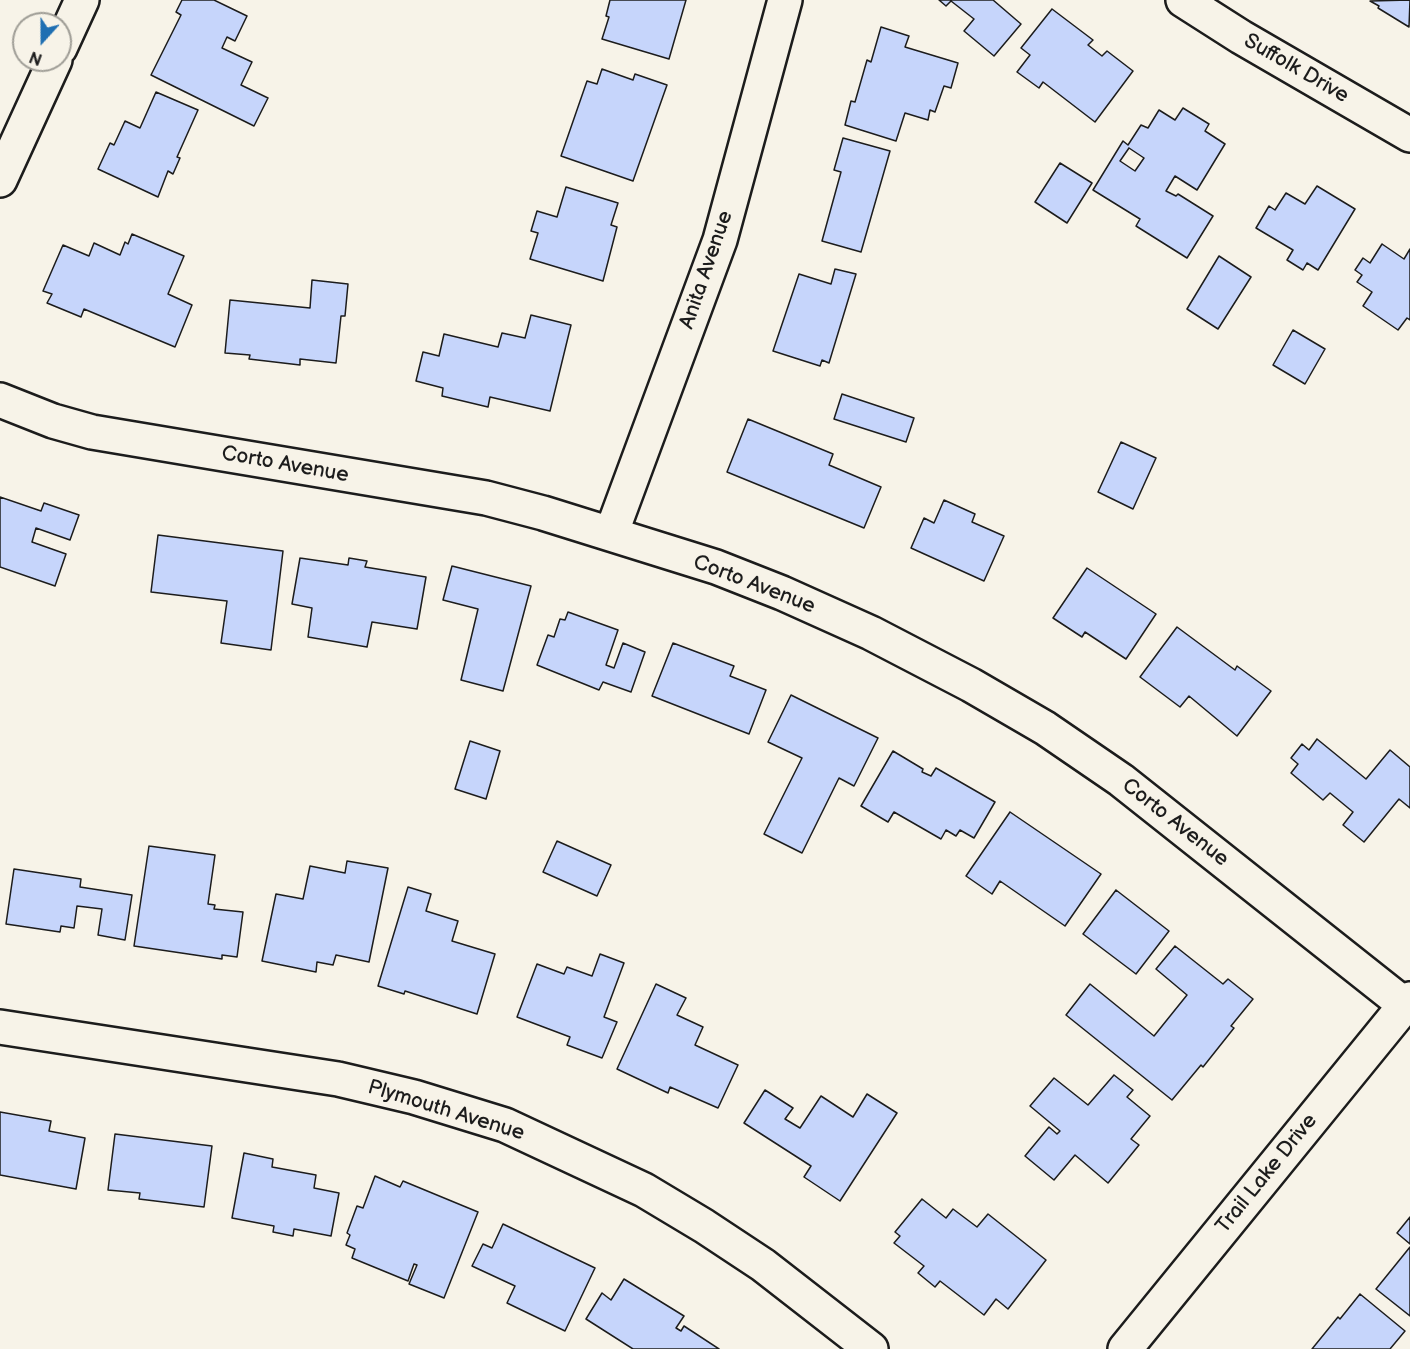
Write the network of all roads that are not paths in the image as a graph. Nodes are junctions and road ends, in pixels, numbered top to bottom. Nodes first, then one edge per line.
1 (82, 0) edge
2 (785, 0) edge
3 (1183, 0) edge
4 (72, 22) edge
5 (50, 72) edge
6 (1410, 135) edge
7 (0, 180) edge
8 (0, 400) edge
9 (611, 534) junction
10 (1407, 1002) edge
11 (0, 1027) edge
12 (871, 1349) edge
13 (1125, 1349) edge

1 - 4 street
2 - 9 street, Anita Avenue
3 - 6 street, Suffolk Drive
5 - 7 street
8 - 9 street, Corto Avenue
9 - 10 street, Corto Avenue
10 - 13 street, Trail Lake Drive
11 - 12 street, Plymouth Avenue

